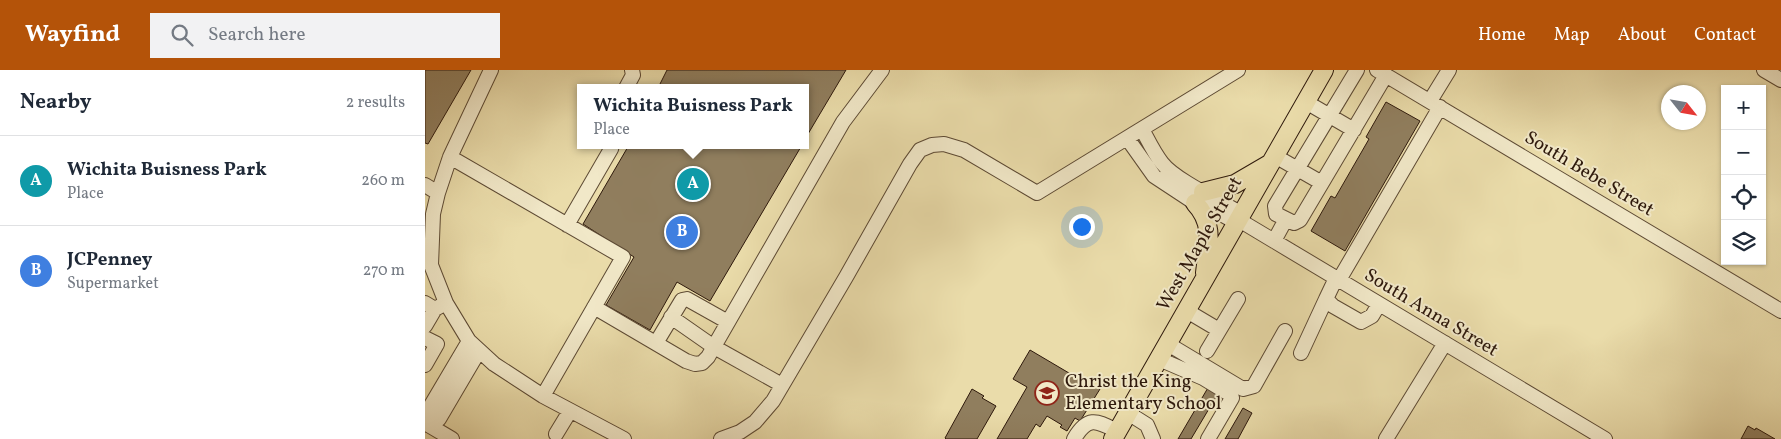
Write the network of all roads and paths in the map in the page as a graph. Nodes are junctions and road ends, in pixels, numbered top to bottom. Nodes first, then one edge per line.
1 (491, 70) edge
2 (632, 70) edge
3 (882, 70) edge
4 (1238, 70) edge
5 (1324, 70) edge
6 (1357, 70) edge
7 (1449, 70) edge
8 (1764, 70) edge
9 (1382, 73) edge
10 (1781, 80) edge
11 (628, 84) edge
12 (1306, 102) junction
13 (1435, 104) junction
14 (1329, 116) junction
15 (1142, 129) junction
16 (1353, 130) junction
17 (1127, 138) junction
18 (610, 149) edge
19 (450, 157) junction
20 (1273, 160) junction
21 (1297, 169) junction
22 (1322, 183) junction
23 (425, 185) edge
24 (438, 193) junction
25 (1199, 197) junction
26 (429, 211) edge
27 (1239, 219) junction
28 (1286, 219) junction
29 (567, 225) junction
30 (1274, 241) junction
31 (428, 266) edge
32 (1205, 279) junction
33 (1338, 279) junction
34 (1238, 299) dead end
35 (1326, 299) junction
36 (1379, 304) junction
37 (435, 305) edge
38 (594, 307) junction
39 (1187, 311) junction
40 (1781, 311) edge
41 (671, 317) junction
42 (728, 322) junction
43 (425, 326) edge
44 (1219, 330) junction
45 (1285, 331) dead end
46 (425, 338) edge
47 (469, 341) junction
48 (656, 343) junction
49 (1445, 343) junction
50 (714, 346) junction
51 (1207, 351) dead end
52 (479, 352) junction
53 (1163, 352) junction
54 (1301, 353) dead end
55 (425, 365) edge
56 (782, 385) junction
57 (441, 388) junction
58 (543, 396) junction
59 (425, 399) edge
60 (570, 411) junction
61 (1128, 413) junction
62 (426, 426) edge
63 (556, 434) dead end
64 (1115, 435) edge
65 (452, 439) edge
66 (624, 439) edge
67 (722, 439) edge
68 (1074, 439) edge
69 (1153, 439) edge
70 (1208, 439) edge
71 (1386, 439) edge
72 (1605, 439) edge

1 - 19 street
2 - 11 street
3 - 42 street
4 - 15 street
5 - 12 main road, West Maple Street
6 - 14 street
7 - 13 street
8 - 10 street
9 - 13 street, South Bebe Street
9 - 16 street
12 - 14 street
12 - 20 main road, West Maple Street
13 - 33 street
13 - 40 street, South Bebe Street
14 - 16 street
14 - 21 street
15 - 17 street
15 - 25 street
16 - 22 street
17 - 25 street
17 - 56 street
18 - 29 street
19 - 24 street
19 - 29 street
20 - 21 street
20 - 25 main road
20 - 27 main road, West Maple Street
21 - 22 street
21 - 28 street
22 - 28 street
23 - 24 street
24 - 26 street
25 - 27 street, South Anna Street
25 - 32 main road
26 - 31 street
27 - 30 street, South Anna Street
27 - 32 main road, West Maple Street
28 - 30 street
29 - 38 street
30 - 33 street, South Anna Street
31 - 37 street
32 - 39 main road, West Maple Street
33 - 35 street
33 - 36 street, South Anna Street
34 - 44 street
35 - 36 street
35 - 54 street
36 - 49 street, South Anna Street
37 - 43 street
37 - 47 street
38 - 48 street
38 - 58 street
39 - 44 street
39 - 53 main road, West Maple Street
41 - 42 street
41 - 48 street
41 - 50 street
42 - 50 street
44 - 51 street
45 - 53 street
46 - 55 street
47 - 52 street
47 - 57 street
48 - 50 street
49 - 71 street
49 - 72 street, South Anna Street
50 - 56 street
52 - 58 street
52 - 62 street
53 - 61 main road, West Maple Street
53 - 70 street
56 - 67 street
57 - 59 street
57 - 62 street
58 - 60 street
60 - 63 street
60 - 66 street
61 - 64 main road, West Maple Street
61 - 69 street
62 - 65 street
64 - 68 street

